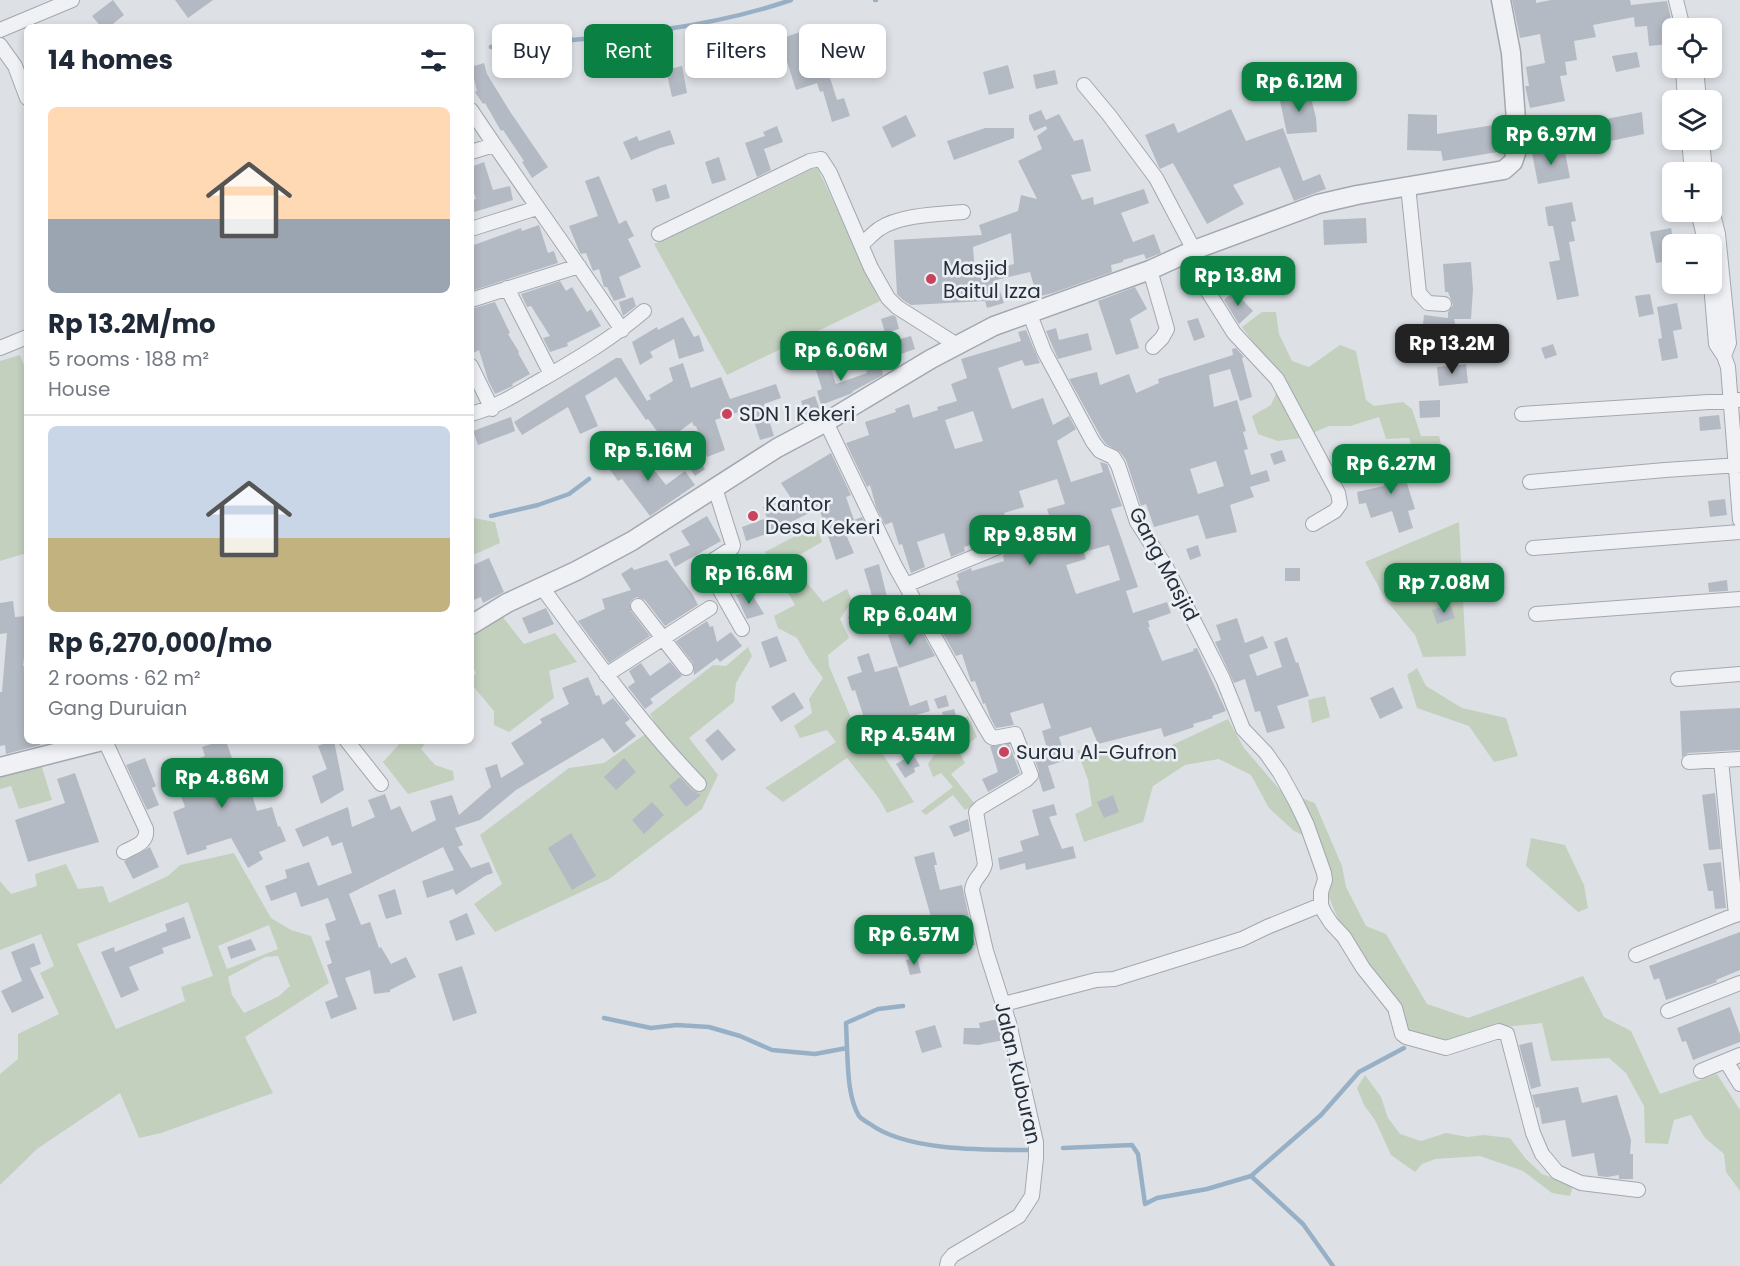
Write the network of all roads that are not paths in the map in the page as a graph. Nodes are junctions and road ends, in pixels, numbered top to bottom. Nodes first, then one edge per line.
1 (72, 0) edge
2 (1676, 0) edge
3 (1502, 3) edge
4 (1680, 18) edge
5 (0, 30) edge
6 (0, 45) edge
7 (1084, 85) dead end
8 (24, 90) edge
9 (474, 115) edge
10 (494, 145) junction
11 (474, 151) edge
12 (1408, 186) junction
13 (537, 208) junction
14 (963, 212) dead end
15 (1714, 222) edge
16 (474, 228) edge
17 (659, 234) dead end
18 (861, 245) junction
19 (1189, 253) junction
20 (579, 266) junction
21 (1150, 270) junction
22 (507, 288) junction
23 (1712, 294) edge
24 (474, 299) edge
25 (1444, 304) dead end
26 (644, 311) dead end
27 (1029, 312) junction
28 (622, 330) junction
29 (24, 338) edge
30 (957, 345) junction
31 (1153, 347) dead end
32 (0, 348) edge
33 (1724, 356) junction
34 (474, 372) edge
35 (551, 374) junction
36 (1735, 400) edge
37 (492, 408) junction
38 (474, 413) edge
39 (1522, 414) dead end
40 (826, 422) junction
41 (1738, 465) edge
42 (1530, 482) dead end
43 (715, 488) junction
44 (1740, 520) edge
45 (1313, 524) dead end
46 (1037, 531) dead end
47 (1740, 532) edge
48 (1533, 548) dead end
49 (906, 585) junction
50 (541, 586) junction
51 (1740, 599) edge
52 (638, 606) dead end
53 (710, 608) dead end
54 (1536, 614) dead end
55 (474, 623) edge
56 (742, 629) dead end
57 (663, 639) junction
58 (686, 668) dead end
59 (1740, 674) edge
60 (606, 675) junction
61 (1678, 678) dead end
62 (91, 744) edge
63 (104, 744) edge
64 (349, 744) edge
65 (1740, 759) edge
66 (1720, 760) junction
67 (1689, 762) dead end
68 (0, 767) edge
69 (381, 784) dead end
70 (699, 784) dead end
71 (124, 852) dead end
72 (1322, 905) junction
73 (1738, 914) edge
74 (1636, 955) dead end
75 (1740, 983) edge
76 (1004, 1004) junction
77 (1668, 1011) dead end
78 (1740, 1055) edge
79 (1726, 1061) junction
80 (1701, 1071) dead end
81 (1740, 1084) edge
82 (1638, 1190) dead end
83 (947, 1266) edge

1 - 5 street
2 - 4 street
3 - 12 street
6 - 8 street
7 - 19 street
9 - 10 street
10 - 11 street
10 - 13 street
12 - 19 street
12 - 25 street
13 - 16 street
13 - 20 street
14 - 18 street
15 - 33 street
17 - 18 street
18 - 30 street
19 - 21 street
19 - 45 street
20 - 22 street
20 - 28 street
21 - 27 street
21 - 31 street
22 - 24 street
22 - 35 street
23 - 33 street
26 - 28 street
27 - 30 street
27 - 72 street, Gang Masjid
28 - 35 street
29 - 32 street
30 - 40 street
33 - 36 street
34 - 37 street
35 - 37 street
36 - 39 street
36 - 41 street
37 - 38 street
40 - 43 street
40 - 49 street
41 - 42 street
41 - 44 street
43 - 50 street
43 - 56 street
46 - 49 street
47 - 48 street
49 - 76 street, Jalan Kuburan
50 - 55 street
50 - 60 street
51 - 54 street
52 - 57 street
53 - 57 street
57 - 58 street
57 - 60 street
59 - 61 street
60 - 70 street
62 - 68 street
63 - 71 street
64 - 69 street
65 - 66 street
66 - 67 street
66 - 73 street
72 - 76 street
72 - 82 street
73 - 74 street
75 - 77 street
76 - 83 street, Jalan Kuburan
78 - 79 street
79 - 80 street
79 - 81 street

